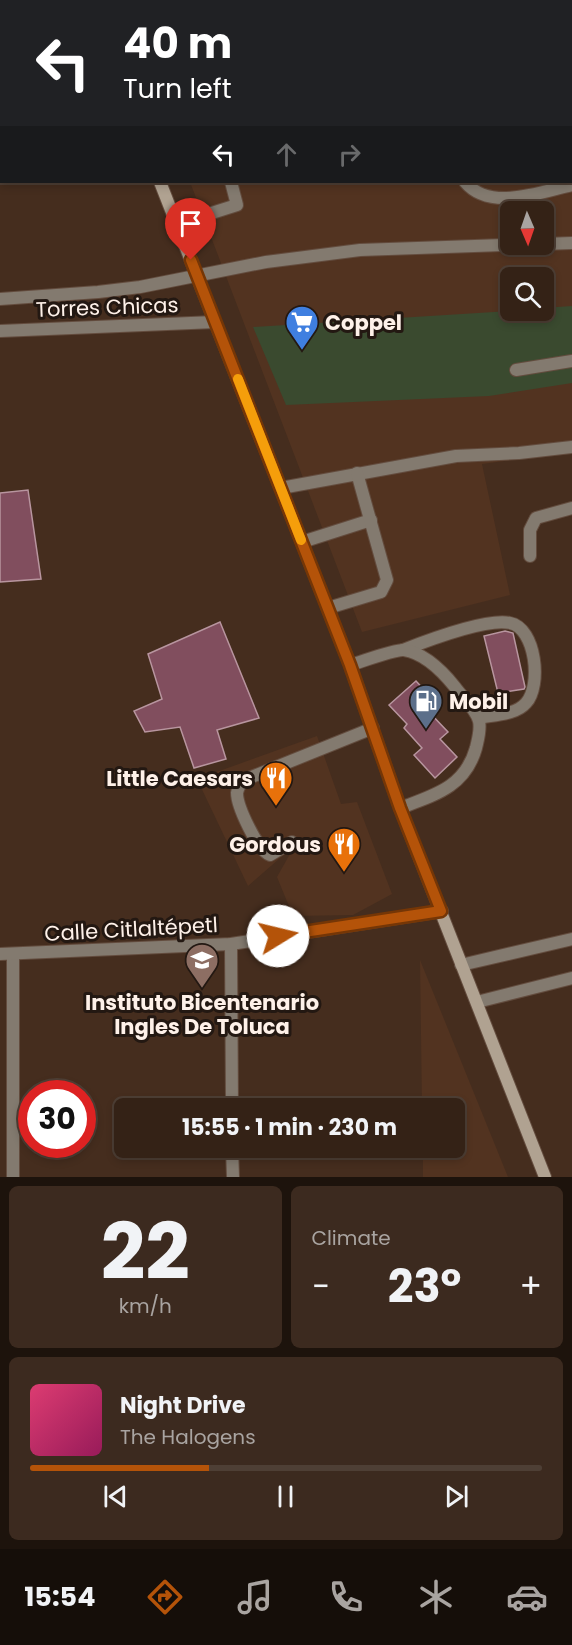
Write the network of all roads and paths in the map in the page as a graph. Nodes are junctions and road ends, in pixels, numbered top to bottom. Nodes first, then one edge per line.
1 (160, 183) edge
2 (231, 183) edge
3 (466, 183) edge
4 (572, 185) edge
5 (178, 228) junction
6 (572, 243) edge
7 (554, 244) edge
8 (500, 245) edge
9 (198, 276) junction
10 (0, 299) edge
11 (215, 321) junction
12 (0, 331) edge
13 (572, 361) edge
14 (516, 370) dead end
15 (572, 447) edge
16 (357, 473) junction
17 (281, 488) junction
18 (572, 508) edge
19 (371, 520) junction
20 (302, 542) junction
21 (530, 556) dead end
22 (328, 608) junction
23 (403, 650) junction
24 (350, 665) junction
25 (479, 718) junction
26 (373, 728) junction
27 (400, 808) junction
28 (292, 842) dead end
29 (441, 911) junction
30 (572, 939) edge
31 (231, 944) junction
32 (0, 954) edge
33 (13, 954) junction
34 (461, 965) junction
35 (572, 978) edge
36 (477, 1002) junction
37 (232, 1098) edge
38 (232, 1158) edge
39 (13, 1177) edge
40 (232, 1177) edge
41 (545, 1177) edge

1 - 5 main road
2 - 5 street
3 - 4 street
5 - 9 main road
6 - 7 street
8 - 9 street
9 - 10 street
9 - 11 main road
11 - 12 street, Torres Chicas
11 - 17 main road
13 - 14 street
15 - 16 street
16 - 17 street
16 - 19 street
17 - 20 main road
18 - 21 street
19 - 20 street
19 - 22 street
20 - 22 main road
22 - 24 main road
23 - 24 street
23 - 25 street
23 - 25 street
24 - 26 main road
25 - 27 street
26 - 27 main road
26 - 28 street
27 - 29 main road
29 - 31 street, Calle Citlaltépetl
29 - 34 main road
30 - 34 street
31 - 33 street, Calle Citlaltépetl
31 - 37 street
32 - 33 street, Calle Citlaltépetl
33 - 39 street
34 - 36 main road
35 - 36 street
36 - 41 main road
38 - 40 street

